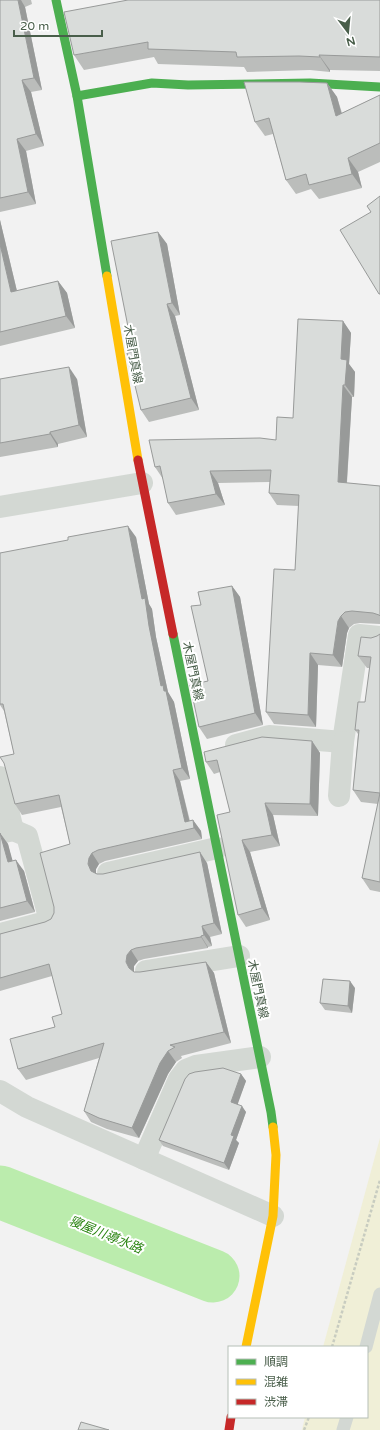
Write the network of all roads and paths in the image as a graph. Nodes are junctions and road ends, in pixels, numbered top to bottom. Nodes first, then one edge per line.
1 (56, 0) edge
2 (380, 87) edge
3 (77, 96) junction
4 (142, 483) junction
5 (0, 507) edge
6 (380, 637) edge
7 (342, 742) junction
8 (198, 754) junction
9 (0, 777) edge
10 (339, 796) dead end
11 (6, 832) edge
12 (217, 848) junction
13 (108, 873) edge
14 (0, 934) edge
15 (239, 956) junction
16 (146, 971) edge
17 (260, 1057) junction
18 (0, 1091) edge
19 (144, 1159) junction
20 (380, 1180) edge
21 (273, 1216) junction
22 (380, 1294) edge
23 (246, 1346) edge
24 (332, 1346) edge
25 (366, 1346) edge
26 (232, 1418) edge
27 (308, 1418) edge
28 (347, 1418) edge
29 (229, 1430) edge
30 (304, 1430) edge
31 (343, 1430) edge

1 - 3 main road, 木屋門真線
2 - 3 main road
3 - 4 main road, 木屋門真線
4 - 5 street
4 - 8 main road, 木屋門真線
6 - 7 street
7 - 8 street
7 - 10 street
8 - 12 main road, 木屋門真線
9 - 11 street
11 - 14 street
12 - 13 street
12 - 15 main road, 木屋門真線
15 - 16 street
15 - 17 main road, 木屋門真線
17 - 19 street
17 - 21 main road, 木屋門真線
18 - 19 street
19 - 21 street
20 - 24 path
21 - 23 main road, 木屋門真線
22 - 25 lane
26 - 29 main road
27 - 30 path
28 - 31 lane

